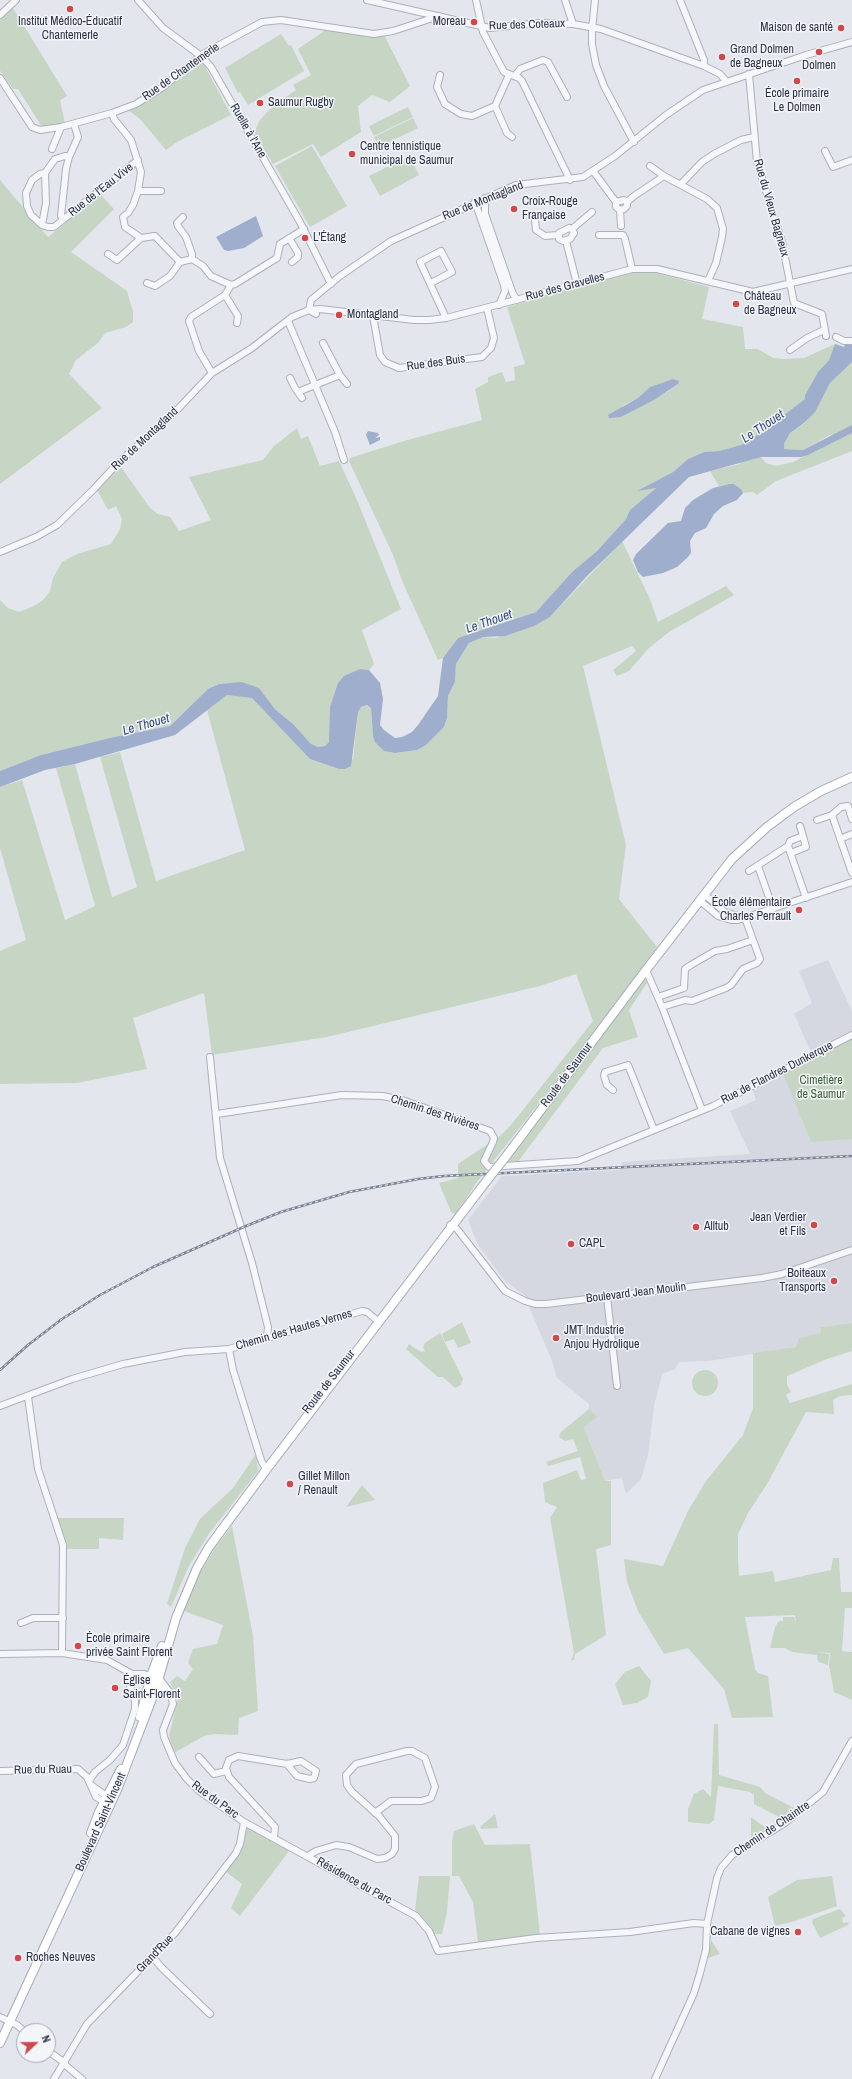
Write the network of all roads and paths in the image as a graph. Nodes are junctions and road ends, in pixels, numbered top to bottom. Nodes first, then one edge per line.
1 (16, 0) edge
2 (138, 0) edge
3 (367, 0) edge
4 (476, 0) edge
5 (565, 0) edge
6 (595, 0) edge
7 (680, 0) edge
8 (0, 6) edge
9 (8, 7) junction
10 (418, 11) junction
11 (427, 13) junction
12 (0, 15) edge
13 (439, 16) junction
14 (421, 22) junction
15 (573, 24) junction
16 (483, 27) junction
17 (592, 27) junction
18 (490, 28) junction
19 (490, 42) junction
20 (852, 42) edge
21 (201, 56) junction
22 (704, 66) junction
23 (749, 74) junction
24 (440, 75) dead end
25 (512, 76) junction
26 (740, 76) junction
27 (0, 78) edge
28 (726, 81) junction
29 (749, 84) junction
30 (567, 97) dead end
31 (494, 106) junction
32 (112, 113) junction
33 (74, 124) junction
34 (61, 128) junction
35 (512, 137) dead end
36 (754, 140) junction
37 (634, 142) junction
38 (52, 149) dead end
39 (825, 151) dead end
40 (69, 157) junction
41 (138, 160) junction
42 (852, 160) edge
43 (563, 166) junction
44 (650, 166) dead end
45 (593, 171) junction
46 (45, 173) junction
47 (664, 176) junction
48 (562, 180) junction
49 (570, 180) junction
50 (681, 184) junction
51 (138, 191) junction
52 (161, 191) dead end
53 (480, 200) junction
54 (616, 202) junction
55 (627, 202) junction
56 (620, 210) junction
57 (592, 212) dead end
58 (183, 217) dead end
59 (64, 219) junction
60 (535, 220) dead end
61 (42, 225) junction
62 (621, 226) dead end
63 (304, 228) junction
64 (572, 229) junction
65 (557, 235) junction
66 (599, 235) dead end
67 (141, 238) junction
68 (289, 238) junction
69 (566, 241) junction
70 (108, 254) dead end
71 (192, 260) junction
72 (180, 262) junction
73 (292, 262) dead end
74 (632, 269) junction
75 (852, 269) edge
76 (708, 281) junction
77 (147, 283) dead end
78 (431, 283) junction
79 (791, 283) junction
80 (576, 284) junction
81 (231, 285) junction
82 (504, 285) junction
83 (328, 286) junction
84 (225, 295) junction
85 (515, 301) junction
86 (499, 305) junction
87 (487, 308) junction
88 (312, 310) junction
89 (373, 316) junction
90 (446, 318) junction
91 (288, 321) junction
92 (237, 323) dead end
93 (836, 337) dead end
94 (852, 341) edge
95 (323, 343) dead end
96 (790, 350) dead end
97 (212, 373) junction
98 (340, 375) junction
99 (290, 378) dead end
100 (347, 384) dead end
101 (315, 385) junction
102 (344, 460) dead end
103 (0, 552) edge
104 (852, 777) edge
105 (832, 815) junction
106 (852, 819) edge
107 (817, 820) dead end
108 (800, 826) dead end
109 (852, 834) edge
110 (803, 836) junction
111 (840, 839) junction
112 (788, 846) junction
113 (791, 853) junction
114 (758, 866) junction
115 (749, 871) dead end
116 (852, 873) edge
117 (852, 882) edge
118 (702, 897) junction
119 (806, 898) junction
120 (773, 909) junction
121 (745, 918) junction
122 (753, 940) junction
123 (646, 970) junction
124 (684, 988) junction
125 (658, 997) junction
126 (688, 1000) junction
127 (662, 1007) junction
128 (852, 1035) edge
129 (210, 1057) dead end
130 (612, 1090) dead end
131 (702, 1110) junction
132 (217, 1114) junction
133 (654, 1130) junction
134 (452, 1226) junction
135 (852, 1250) edge
136 (607, 1297) junction
137 (378, 1321) junction
138 (268, 1337) junction
139 (229, 1349) junction
140 (617, 1386) dead end
141 (28, 1397) junction
142 (0, 1406) edge
143 (265, 1469) junction
144 (183, 1594) joint
145 (63, 1618) junction
146 (22, 1623) dead end
147 (0, 1654) edge
148 (62, 1654) junction
149 (132, 1674) junction
150 (154, 1681) junction
151 (169, 1691) junction
152 (852, 1741) edge
153 (199, 1757) dead end
154 (288, 1764) dead end
155 (101, 1766) junction
156 (226, 1770) junction
157 (0, 1771) edge
158 (85, 1773) junction
159 (90, 1783) junction
160 (108, 1801) junction
161 (375, 1813) junction
162 (244, 1822) junction
163 (274, 1838) junction
164 (308, 1856) junction
165 (707, 1924) junction
166 (152, 1956) junction
167 (210, 2014) dead end
168 (5, 2020) edge
169 (16, 2026) edge
170 (0, 2032) edge
171 (0, 2043) edge
172 (56, 2057) edge
173 (64, 2063) junction
174 (54, 2079) edge
175 (82, 2079) edge
176 (655, 2079) edge

1 - 9 street
2 - 21 street, Ruelle à l'Ane
3 - 10 street, Rue des Coteaux
4 - 16 street
5 - 15 street
6 - 17 street
7 - 22 street
8 - 9 street
9 - 12 street
10 - 11 street, Rue des Coteaux
10 - 14 street
11 - 13 street, Rue des Coteaux
11 - 14 street
13 - 14 street, Rue de Chantemerle
13 - 16 street, Rue des Coteaux
14 - 21 street, Rue de Chantemerle
15 - 17 street, Rue des Coteaux
15 - 18 street, Rue des Coteaux
16 - 18 street, Rue des Coteaux
16 - 19 street
17 - 22 street, Rue des Coteaux
17 - 37 street
18 - 19 street
19 - 25 street
20 - 23 street, Rue de Montagland
21 - 32 street, Rue de Chantemerle
21 - 63 street, Ruelle à l'Ane
22 - 28 street, Rue des Coteaux
23 - 26 street, Rue de Montagland
23 - 29 street, Rue du Vieux Bagneux
24 - 31 street
25 - 30 street
25 - 31 street
25 - 43 street
26 - 28 street, Rue de Montagland
26 - 29 street
27 - 34 street, Rue de Chantemerle
28 - 37 street, Rue de Montagland
29 - 36 street, Rue du Vieux Bagneux
31 - 35 street
32 - 33 street, Rue de Chantemerle
32 - 41 street
33 - 34 street, Rue de Chantemerle
33 - 40 street, Rue de l'Eau Vive
34 - 38 street
36 - 50 street
36 - 79 street, Rue du Vieux Bagneux
37 - 45 street, Rue de Montagland
39 - 42 street
40 - 46 street
40 - 59 street, Rue de l'Eau Vive
41 - 51 street
41 - 59 street, Rue de l'Eau Vive
43 - 48 street
43 - 49 street
44 - 47 street
45 - 49 street, Rue de Montagland
45 - 54 street
46 - 61 street
46 - 61 street
47 - 50 street
47 - 55 street
48 - 49 street, Rue de Montagland
48 - 53 street, Rue de Montagland
50 - 76 street
51 - 52 street
51 - 67 street
53 - 82 street
53 - 83 street, Rue de Montagland
53 - 85 street
54 - 55 street
54 - 56 street
55 - 56 street
56 - 62 street
57 - 64 street
58 - 71 street
59 - 61 street, Rue de l'Eau Vive
60 - 65 street
63 - 68 street
63 - 83 street, Ruelle à l'Ane
64 - 65 street
64 - 69 street
65 - 69 street
66 - 74 street
67 - 70 street
67 - 72 street
68 - 73 street
68 - 81 street
69 - 80 street
71 - 72 street
71 - 81 street
72 - 77 street
74 - 76 street, Rue des Gravelles
74 - 80 street, Rue des Gravelles
75 - 79 street, Rue des Gravelles
76 - 79 street, Rue des Gravelles
78 - 78 street
78 - 90 street
79 - 96 street, Rue du Vieux Bagneux
80 - 85 street, Rue des Gravelles
81 - 84 street
82 - 85 street
82 - 86 street
83 - 88 street, Rue de Montagland
84 - 92 street
84 - 97 street
85 - 86 street, Rue des Gravelles
86 - 87 street, Rue des Gravelles
87 - 89 street, Rue des Buis
87 - 90 street, Rue des Gravelles
88 - 89 street, Rue des Gravelles
88 - 91 street, Rue de Montagland
89 - 90 street, Rue des Gravelles
91 - 97 street, Rue de Montagland
91 - 101 street
93 - 94 street
95 - 98 street
97 - 103 street, Rue de Montagland
98 - 100 street
98 - 101 street
99 - 101 street
101 - 102 street
104 - 118 main road, Route de Saumur
105 - 106 street
105 - 107 street
105 - 111 street
108 - 110 street
109 - 111 street
110 - 112 street
110 - 113 street
111 - 116 street
112 - 113 street
112 - 114 street
113 - 119 street
114 - 115 street
114 - 120 street
117 - 119 street
118 - 121 street
118 - 123 main road, Route de Saumur
119 - 120 street
120 - 121 street
121 - 122 street
122 - 124 street
122 - 126 street
123 - 125 street
123 - 134 main road, Route de Saumur, bridge
124 - 125 street
124 - 126 street
125 - 127 street
126 - 127 street
127 - 131 street
128 - 131 street, Rue de Flandres Dunkerque
129 - 132 street
130 - 133 street
131 - 133 street, Chemin des Rivières
132 - 133 street, Chemin des Rivières
132 - 138 street
134 - 136 street, Boulevard Jean Moulin
134 - 137 main road, Route de Saumur
135 - 136 street, Boulevard Jean Moulin
136 - 140 street
137 - 138 street, Chemin des Hautes Vernes
137 - 143 main road, Route de Saumur
138 - 139 street, Chemin des Hautes Vernes
139 - 141 street, Chemin des Hautes Vernes
139 - 143 street
141 - 142 street, Chemin des Hautes Vernes
141 - 145 street
143 - 144 main road, Route de Saumur
144 - 150 main road, Boulevard Saint-Vincent
145 - 146 street
145 - 148 street
147 - 148 street
148 - 149 street
149 - 150 street
149 - 155 street, Rue du Ruau
150 - 151 street
150 - 151 street
150 - 160 main road, Boulevard Saint-Vincent
151 - 162 street, Rue du Parc
152 - 165 street, Chemin de Chaintre
153 - 156 street
154 - 156 street
155 - 158 street, Rue du Ruau
155 - 159 street, Rue du Ruau
156 - 163 street
157 - 158 street, Rue du Ruau
158 - 159 street, Rue du Ruau
159 - 160 street, Rue du Ruau
160 - 168 main road, Boulevard Saint-Vincent
161 - 161 street, Résidence du Parc
161 - 164 street, Résidence du Parc
162 - 163 street, Rue du Parc
162 - 166 street, Grand'Rue
163 - 164 street, Rue du Parc
164 - 165 street, Résidence du Parc
165 - 176 street, Chemin de Chaintre
166 - 167 street
166 - 173 street, Grand'Rue
168 - 169 street
168 - 170 main road, Boulevard Saint-Vincent
168 - 171 main road, Boulevard Saint-Vincent
172 - 173 street
173 - 174 street, Grand'Rue
173 - 175 street

